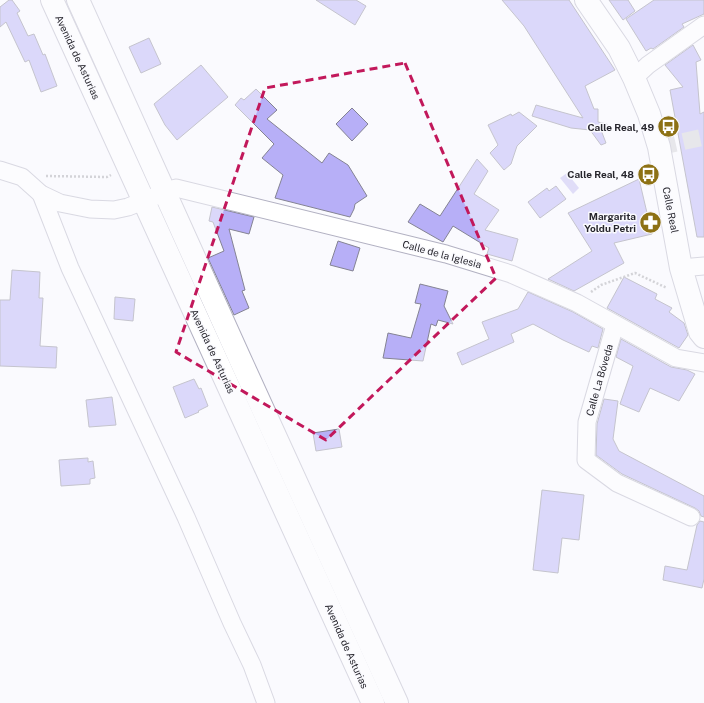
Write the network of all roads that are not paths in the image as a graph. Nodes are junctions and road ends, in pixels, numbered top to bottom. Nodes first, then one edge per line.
1 (52, 0) edge
2 (78, 0) edge
3 (586, 0) edge
4 (704, 25) edge
5 (634, 78) junction
6 (0, 170) edge
7 (165, 193) junction
8 (41, 194) junction
9 (144, 200) junction
10 (704, 266) edge
11 (681, 268) junction
12 (615, 325) junction
13 (704, 337) edge
14 (704, 363) edge
15 (691, 517) dead end
16 (266, 703) edge
17 (373, 703) edge
18 (397, 703) edge

1 - 9 main road, Avenida de Asturias
2 - 7 main road, Avenida de Asturias
3 - 5 main road, Calle Real
4 - 5 street
5 - 11 main road, Calle Real
6 - 8 street
7 - 9 street, Calle de la Iglesia
7 - 12 street, Calle de la Iglesia
7 - 18 main road, Avenida de Asturias
8 - 9 street, Calle de la Iglesia
8 - 16 street
9 - 17 main road, Avenida de Asturias
10 - 11 street
11 - 13 main road, Calle Real
12 - 14 street, Calle de la Iglesia
12 - 15 street, Calle La Bóveda

